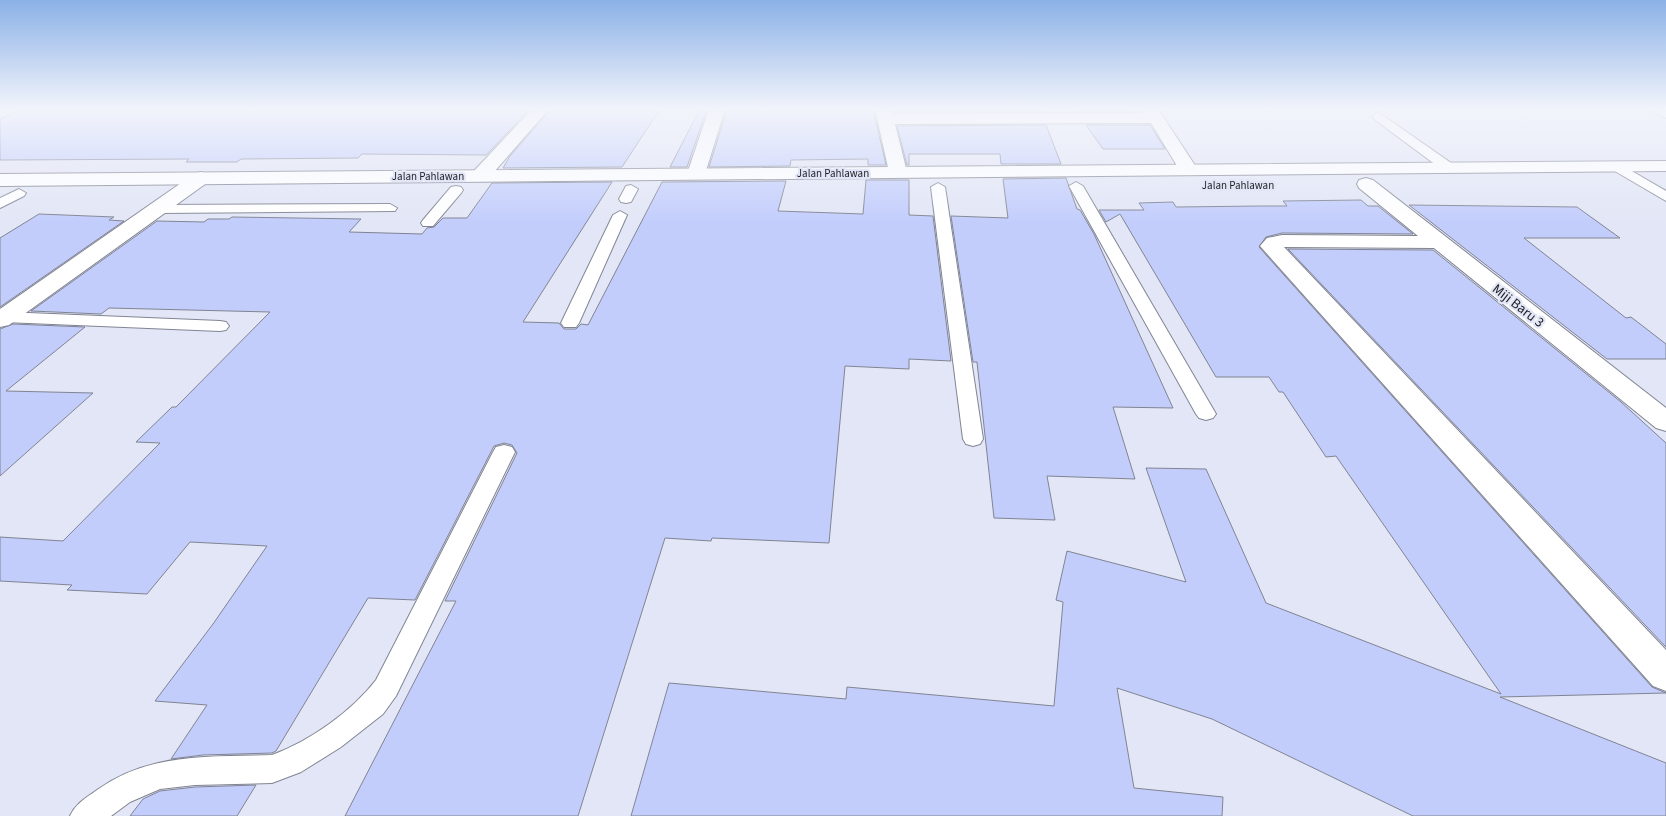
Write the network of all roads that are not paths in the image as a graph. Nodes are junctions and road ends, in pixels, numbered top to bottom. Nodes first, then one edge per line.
1 (504, 147) edge
2 (704, 147) edge
3 (892, 147) edge
4 (1175, 147) edge
5 (1420, 147) edge
6 (1666, 166) edge
7 (1618, 167) junction
8 (1449, 168) junction
9 (1189, 170) junction
10 (898, 172) junction
11 (696, 174) junction
12 (480, 176) junction
13 (0, 180) edge
14 (1643, 182) junction
15 (1666, 182) edge
16 (1076, 186) junction
17 (1369, 186) junction
18 (938, 187) junction
19 (177, 190) junction
20 (456, 190) junction
21 (9, 193) edge
22 (629, 194) junction
23 (1666, 197) edge
24 (0, 204) edge
25 (390, 208) dead end
26 (428, 223) dead end
27 (1436, 242) junction
28 (1, 313) edge
29 (570, 323) dead end
30 (220, 326) dead end
31 (1206, 414) dead end
32 (1666, 422) edge
33 (973, 439) dead end
34 (504, 452) dead end
35 (1666, 675) edge
36 (86, 816) edge

1 - 12 main road
2 - 11 main road
3 - 10 main road
4 - 9 main road
5 - 8 lane
6 - 7 main road, Jalan Pahlawan
7 - 8 main road, Jalan Pahlawan
7 - 14 lane
8 - 9 main road, Jalan Pahlawan
9 - 10 main road, Jalan Pahlawan
10 - 11 main road, Jalan Pahlawan
11 - 22 main road, Jalan Pahlawan
12 - 19 main road, Jalan Pahlawan
12 - 22 main road, Jalan Pahlawan
13 - 19 main road, Jalan Pahlawan
14 - 15 main road, Jalan Pahlawan
14 - 17 main road, Jalan Pahlawan
14 - 23 lane
16 - 17 main road, Jalan Pahlawan
16 - 18 main road, Jalan Pahlawan
16 - 31 lane
17 - 27 main road, Miji Baru 3
18 - 22 main road, Jalan Pahlawan
18 - 33 lane
19 - 20 main road, Jalan Pahlawan
19 - 21 main road, Jalan Pahlawan
19 - 25 lane
19 - 28 main road
20 - 22 main road, Jalan Pahlawan
20 - 26 lane
21 - 24 lane
22 - 29 lane
27 - 32 main road, Miji Baru 3
27 - 35 main road
28 - 30 lane
34 - 36 lane

